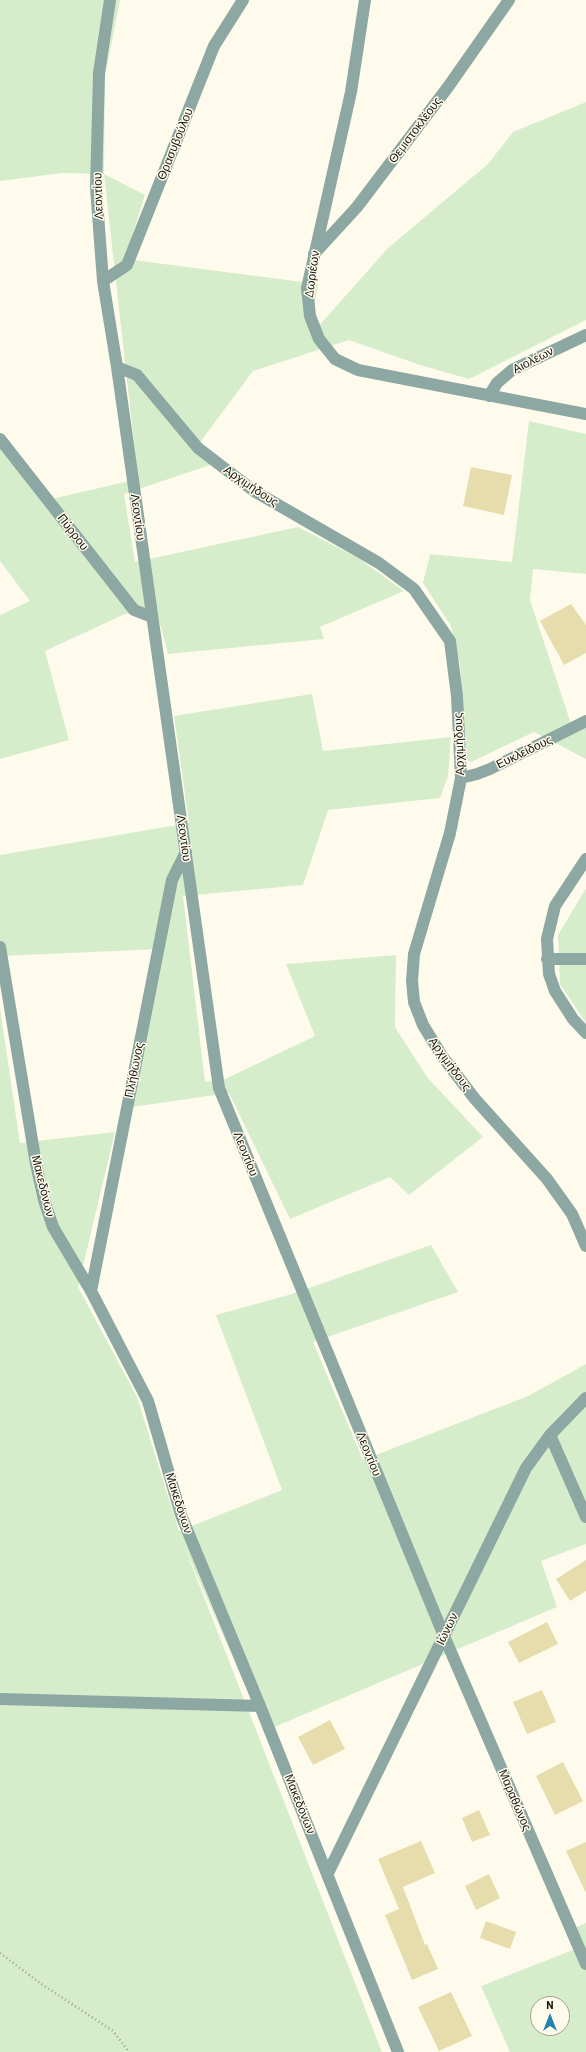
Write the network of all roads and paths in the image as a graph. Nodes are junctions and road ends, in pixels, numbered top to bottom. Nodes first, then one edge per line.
1 (110, 0) edge
2 (243, 0) edge
3 (365, 0) edge
4 (509, 0) edge
5 (314, 255) junction
6 (103, 281) junction
7 (586, 335) edge
8 (118, 367) junction
9 (489, 396) junction
10 (586, 414) edge
11 (0, 439) edge
12 (152, 617) junction
13 (586, 721) edge
14 (461, 778) junction
15 (186, 852) junction
16 (586, 859) edge
17 (0, 946) edge
18 (547, 959) junction
19 (586, 959) edge
20 (586, 1033) edge
21 (586, 1246) edge
22 (90, 1291) junction
23 (586, 1398) edge
24 (550, 1436) junction
25 (586, 1517) edge
26 (444, 1636) junction
27 (0, 1699) edge
28 (260, 1706) junction
29 (328, 1873) junction
30 (0, 1953) edge
31 (586, 1964) edge
32 (130, 2052) edge
33 (398, 2052) edge

1 - 6 street, Λεοντίου
2 - 6 street, Θρασυβούλου
3 - 5 street, Δωριέων
4 - 5 street, Θεμιστοκλέους
5 - 9 street, Δωριέων
6 - 8 street, Λεοντίου
7 - 9 street, Αιολέων
8 - 12 street, Λεοντίου
8 - 14 street, Αρχιμήδους
9 - 10 street, Δωριέων
11 - 12 street, Πύρρου
12 - 15 street, Λεοντίου
13 - 14 street, Ευκλείδους
14 - 21 street, Αρχιμήδους
15 - 22 street, Πλήθωνος
15 - 26 street, Λεοντίου
16 - 18 street
17 - 22 street, Μακεδόνων
18 - 19 street
18 - 20 street
22 - 28 street, Μακεδόνων
23 - 24 street, Ιώνων
24 - 25 street
24 - 26 street, Ιώνων
26 - 29 street, Ιώνων
26 - 31 street, Μαραθώνος
27 - 28 street
28 - 29 street, Μακεδόνων
29 - 33 street, Μακεδόνων
30 - 32 path

